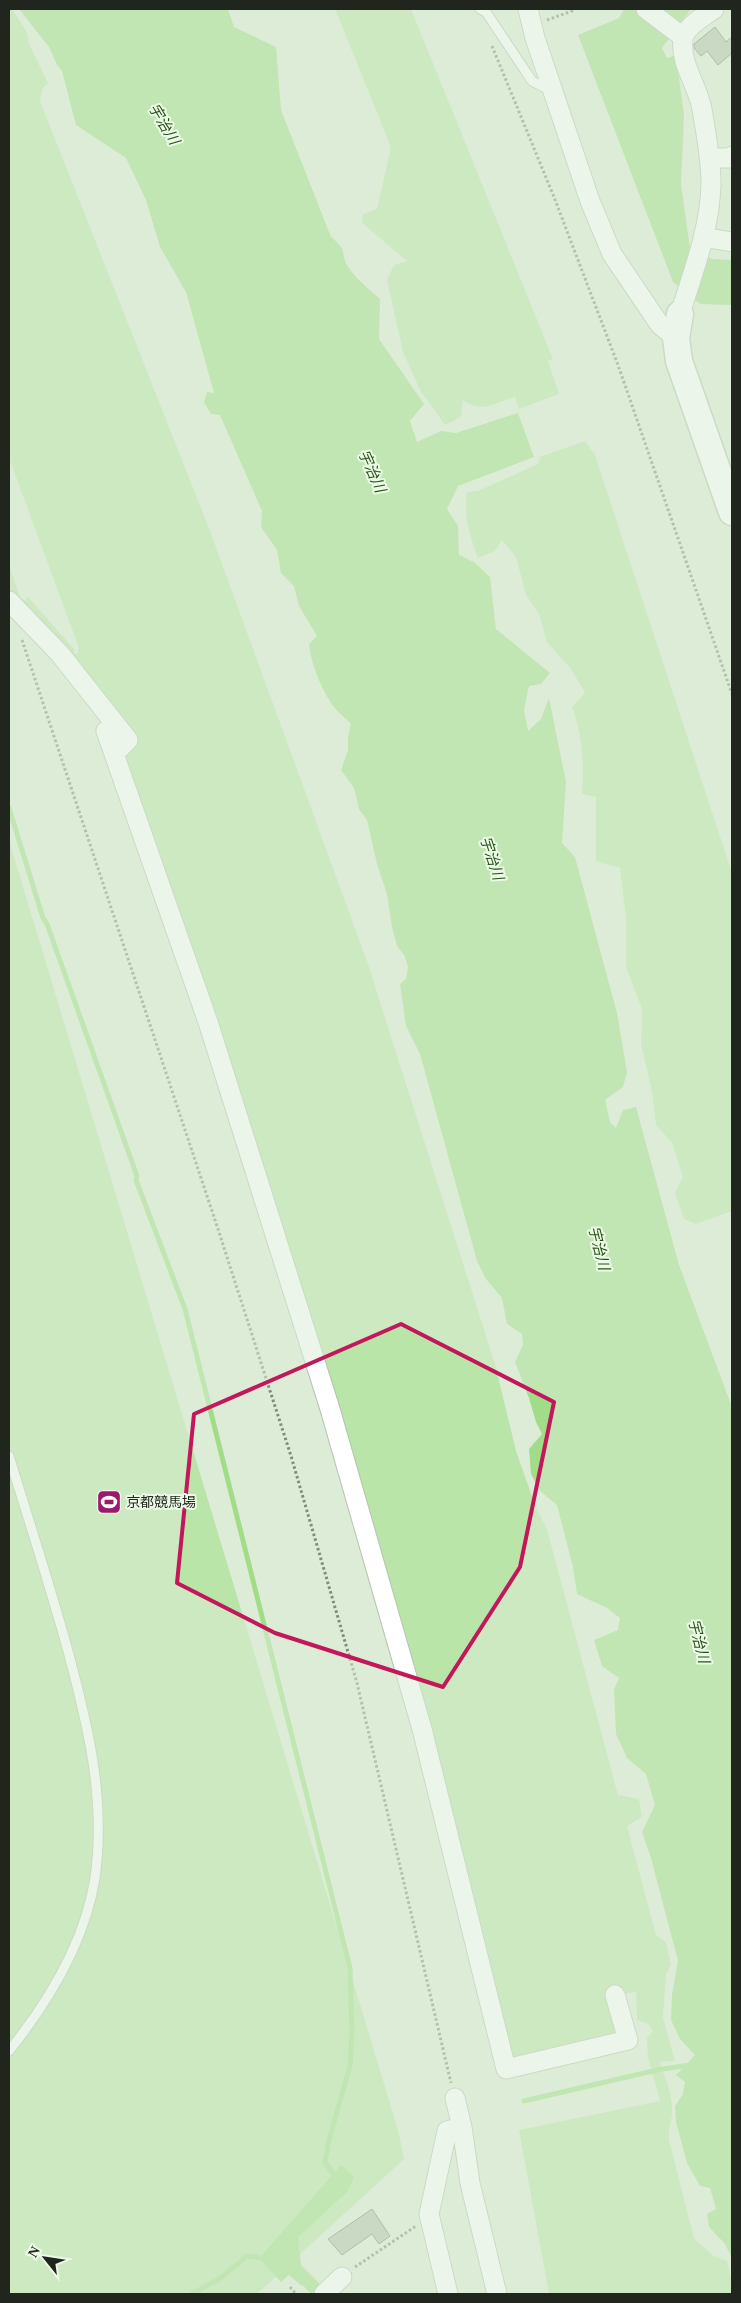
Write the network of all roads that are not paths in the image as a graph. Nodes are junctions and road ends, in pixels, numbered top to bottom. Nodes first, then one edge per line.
1 (480, 9) edge
2 (646, 9) edge
3 (714, 9) edge
4 (530, 17) edge
5 (683, 37) junction
6 (553, 92) junction
7 (732, 156) edge
8 (710, 158) junction
9 (732, 242) edge
10 (702, 244) junction
11 (678, 326) junction
12 (732, 512) edge
13 (9, 601) edge
14 (9, 1456) edge
15 (615, 1995) dead end
16 (9, 2051) edge
17 (455, 2098) road end
18 (462, 2127) junction
19 (342, 2276) road end
20 (325, 2293) edge
21 (448, 2294) edge
22 (497, 2294) edge

1 - 6 lane
2 - 5 street
3 - 5 street
4 - 6 street
5 - 8 street
6 - 11 street
7 - 8 street
8 - 10 street
9 - 10 street
10 - 11 street
11 - 12 street
13 - 15 street
14 - 16 lane
17 - 18 street
18 - 21 street
18 - 22 street
19 - 20 street

